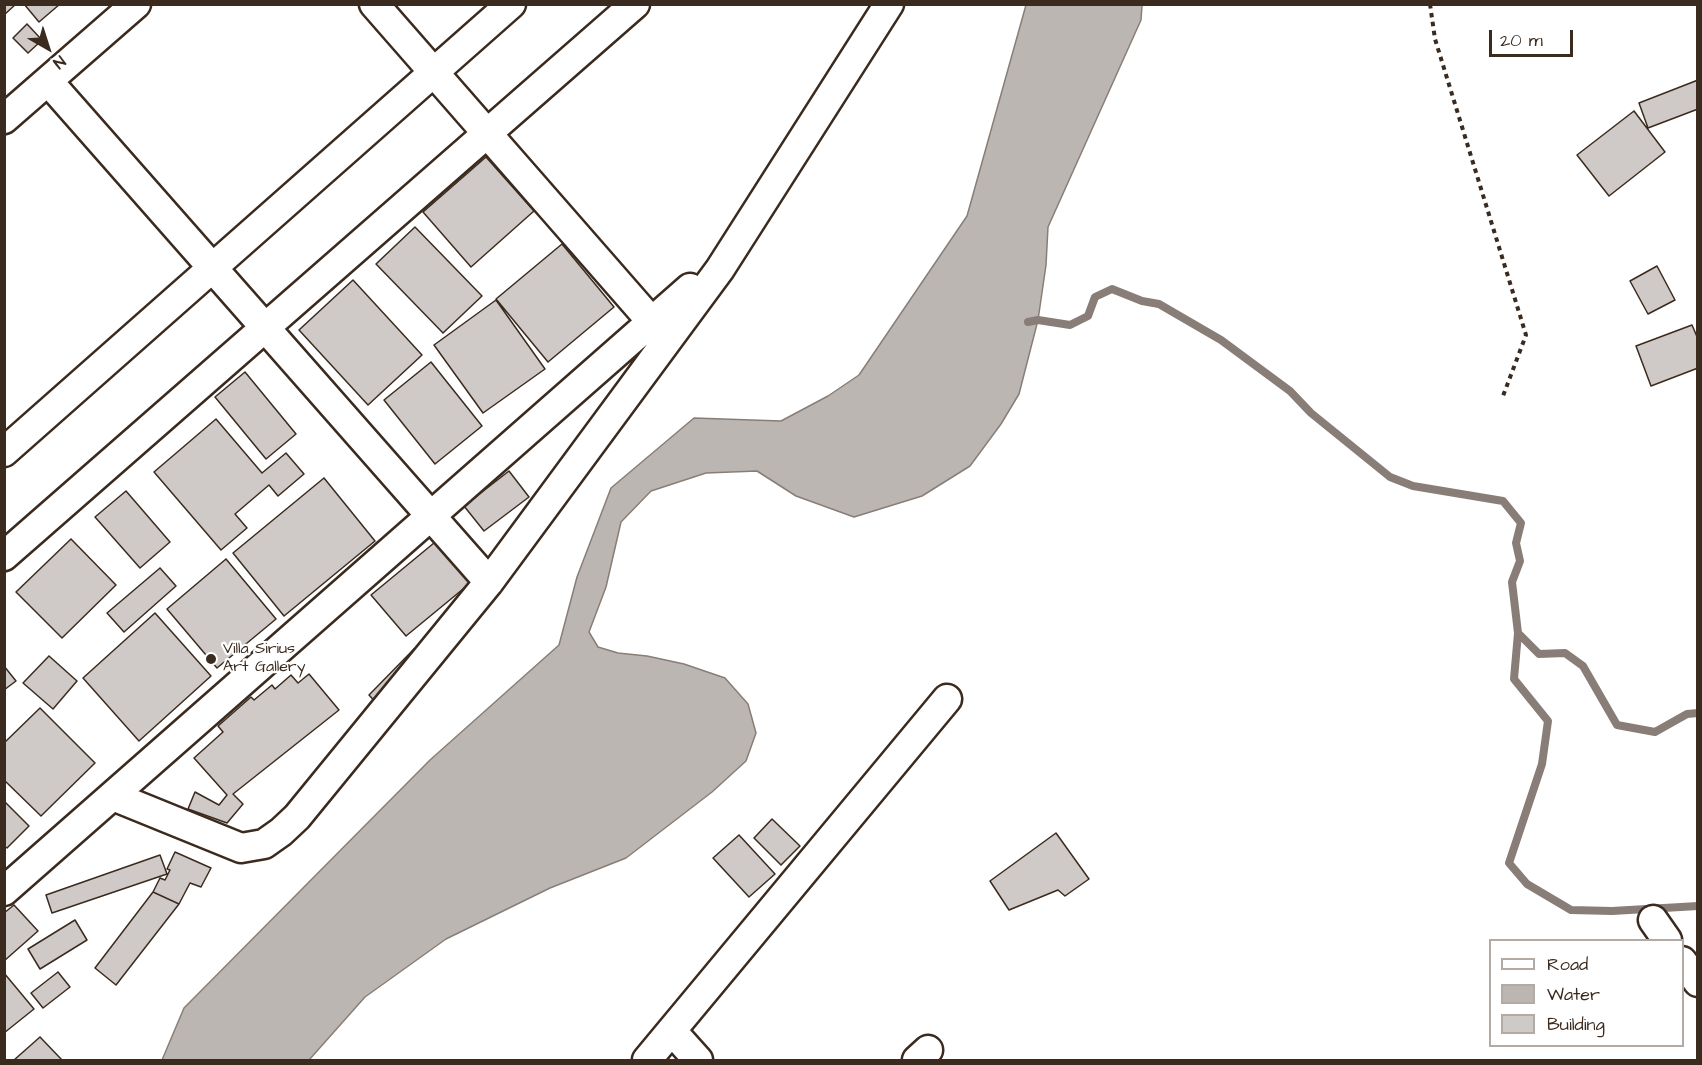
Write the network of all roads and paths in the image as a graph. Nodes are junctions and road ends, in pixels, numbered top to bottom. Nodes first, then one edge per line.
1 (136, 4) edge
2 (374, 4) edge
3 (511, 4) edge
4 (635, 4) edge
5 (889, 4) edge
6 (1430, 4) edge
7 (434, 73) junction
8 (48, 81) junction
9 (4, 119) edge
10 (487, 134) junction
11 (730, 253) junction
12 (213, 267) junction
13 (652, 322) junction
14 (266, 328) junction
15 (1503, 396) dead end
16 (4, 452) edge
17 (432, 517) junction
18 (4, 556) edge
19 (489, 582) junction
20 (947, 699) dead end
21 (113, 796) junction
22 (4, 891) edge
23 (1684, 962) edge
24 (1698, 982) edge
25 (672, 1031) junction
26 (647, 1060) edge
27 (698, 1060) edge

1 - 8 street
2 - 7 street
3 - 7 street
4 - 10 street
5 - 11 street
6 - 15 path
7 - 10 street
7 - 12 street
8 - 9 street
8 - 12 street
10 - 13 street
10 - 14 street
11 - 13 street
11 - 19 street
12 - 14 street
12 - 16 street
13 - 17 street
14 - 17 street
14 - 18 street
17 - 19 street
17 - 21 street
19 - 21 street
20 - 25 street
21 - 22 street
23 - 24 street
25 - 26 street
25 - 27 street

